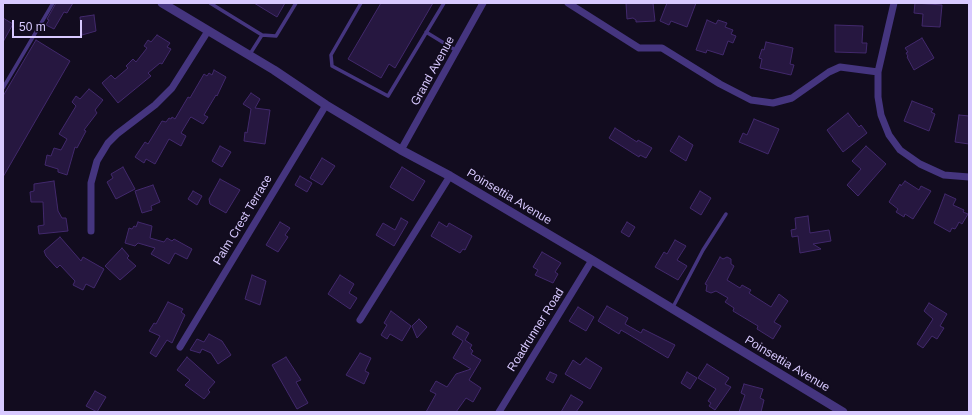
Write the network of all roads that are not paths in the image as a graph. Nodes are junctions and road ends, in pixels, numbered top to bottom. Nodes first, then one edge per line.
1 (53, 3) edge
2 (162, 3) edge
3 (210, 3) edge
4 (296, 3) edge
5 (361, 3) edge
6 (444, 3) edge
7 (483, 3) edge
8 (568, 3) edge
9 (894, 3) edge
10 (208, 31) junction
11 (426, 32) junction
12 (262, 35) junction
13 (457, 51) junction
14 (250, 56) junction
15 (878, 72) junction
16 (3, 88) edge
17 (326, 105) junction
18 (401, 150) junction
19 (450, 176) junction
20 (969, 177) edge
21 (726, 214) dead end
22 (91, 231) dead end
23 (592, 260) junction
24 (672, 308) junction
25 (360, 320) dead end
26 (180, 347) dead end
27 (499, 412) edge
28 (843, 412) edge

1 - 16 lane
2 - 10 street, Poinsettia Avenue
3 - 12 lane
4 - 12 lane
5 - 11 lane
6 - 11 lane
7 - 13 street, Grand Avenue
8 - 15 street
9 - 15 street
10 - 14 street, Poinsettia Avenue
10 - 22 street
11 - 13 lane
12 - 14 lane
13 - 18 street, Grand Avenue
14 - 17 street, Poinsettia Avenue
15 - 20 street
17 - 18 street, Poinsettia Avenue
17 - 26 street, Palm Crest Terrace
18 - 19 street, Poinsettia Avenue
19 - 23 street, Poinsettia Avenue
19 - 25 street
21 - 24 lane
23 - 24 street, Poinsettia Avenue
23 - 27 street, Roadrunner Road
24 - 28 street, Poinsettia Avenue

